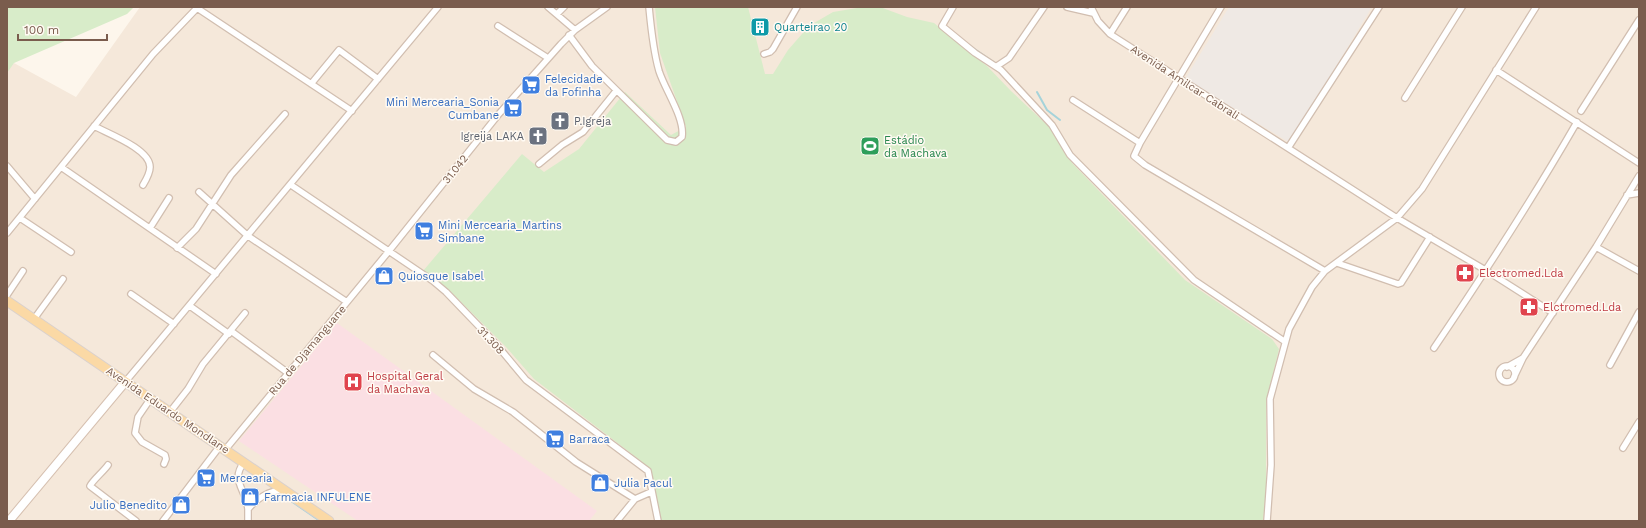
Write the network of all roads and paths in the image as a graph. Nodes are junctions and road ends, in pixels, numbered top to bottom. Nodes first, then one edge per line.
1 (438, 7) edge
2 (548, 7) edge
3 (564, 7) edge
4 (607, 7) edge
5 (649, 7) edge
6 (797, 7) edge
7 (953, 7) edge
8 (1044, 7) edge
9 (1067, 7) edge
10 (1127, 7) edge
11 (1221, 7) edge
12 (1379, 7) edge
13 (1462, 7) edge
14 (1536, 7) edge
15 (197, 8) edge
16 (1092, 10) edge
17 (557, 14) junction
18 (1639, 20) edge
19 (498, 26) dead end
20 (575, 30) junction
21 (1110, 34) junction
22 (569, 35) junction
23 (764, 54) dead end
24 (548, 58) junction
25 (997, 66) junction
26 (1496, 70) junction
27 (378, 79) junction
28 (1178, 79) junction
29 (311, 84) junction
30 (616, 91) junction
31 (1405, 98) dead end
32 (1073, 100) dead end
33 (1581, 111) dead end
34 (352, 112) junction
35 (285, 114) dead end
36 (1577, 122) junction
37 (94, 126) junction
38 (1140, 143) junction
39 (1288, 148) junction
40 (1639, 163) edge
41 (539, 164) dead end
42 (7, 166) edge
43 (61, 167) junction
44 (1639, 176) edge
45 (143, 185) dead end
46 (291, 185) junction
47 (199, 192) dead end
48 (1639, 193) edge
49 (1627, 195) junction
50 (169, 198) dead end
51 (35, 199) junction
52 (213, 204) junction
53 (20, 218) junction
54 (1397, 218) junction
55 (150, 228) junction
56 (7, 233) edge
57 (248, 236) junction
58 (1430, 237) junction
59 (1596, 246) junction
60 (177, 248) junction
61 (389, 251) junction
62 (71, 252) dead end
63 (1337, 263) junction
64 (24, 271) dead end
65 (1325, 271) junction
66 (1487, 271) junction
67 (1639, 271) edge
68 (216, 274) junction
69 (63, 279) dead end
70 (131, 294) dead end
71 (7, 295) edge
72 (7, 301) edge
73 (347, 302) junction
74 (190, 306) junction
75 (1639, 312) edge
76 (245, 313) dead end
77 (1553, 313) junction
78 (34, 319) junction
79 (174, 324) junction
80 (230, 332) junction
81 (1284, 341) junction
82 (1434, 348) dead end
83 (434, 356) dead end
84 (1523, 358) junction
85 (1610, 365) dead end
86 (1507, 367) junction
87 (288, 373) junction
88 (1514, 377) junction
89 (126, 381) junction
90 (150, 398) junction
91 (170, 412) junction
92 (1639, 422) edge
93 (223, 448) junction
94 (1623, 448) dead end
95 (244, 462) junction
96 (164, 464) dead end
97 (108, 465) dead end
98 (285, 490) junction
99 (651, 492) junction
100 (634, 499) junction
101 (248, 509) junction
102 (8, 521) edge
103 (136, 521) edge
104 (163, 521) edge
105 (248, 521) edge
106 (329, 521) edge
107 (617, 521) edge
108 (658, 521) edge
109 (1267, 521) edge

1 - 27 street
2 - 17 street
3 - 17 street
4 - 20 street, 31.042
5 - 30 street
6 - 23 street
7 - 25 street
8 - 25 street
9 - 16 street
10 - 21 street
11 - 28 street
12 - 39 street
13 - 31 street
14 - 26 street
15 - 29 street
15 - 37 street
16 - 21 street, Avenida Amilcar Cabrali
17 - 20 street
18 - 33 street
19 - 24 street
20 - 22 street, 31.042
21 - 28 street, Avenida Amilcar Cabrali
22 - 24 street, 31.042
22 - 30 street
24 - 61 street, 31.042
25 - 81 street
26 - 36 street
26 - 54 street
27 - 29 street
27 - 34 street
28 - 38 street
28 - 39 street, Avenida Amilcar Cabrali
29 - 34 street
30 - 41 street
32 - 38 street
34 - 46 street
35 - 52 street
36 - 40 street
36 - 66 street
37 - 43 street
37 - 45 street
38 - 65 street
39 - 54 street, Avenida Amilcar Cabrali
42 - 51 street
43 - 51 street
43 - 55 street
44 - 49 street
46 - 57 street
46 - 61 street, 31.308
47 - 52 street
48 - 49 street
49 - 59 street
50 - 55 street
51 - 53 street
52 - 57 street
52 - 60 street
53 - 56 street
53 - 62 street
54 - 58 street, Avenida Amilcar Cabrali
54 - 63 street
55 - 60 street
57 - 68 street
57 - 73 street
58 - 63 street
58 - 66 street, Avenida Amilcar Cabrali
59 - 67 street
59 - 77 street
60 - 68 street
61 - 73 street, Rua de Djamanguane
61 - 99 street, 31.308
63 - 65 street
64 - 71 street
65 - 81 street
66 - 77 street, Avenida Amilcar Cabrali
66 - 82 street
68 - 74 street
69 - 78 street
70 - 79 street
72 - 78 main road, Avenida Eduardo Mondlane
73 - 87 street, Rua de Djamanguane
74 - 79 street
74 - 80 street
75 - 85 street
76 - 80 street
77 - 84 street
78 - 89 main road, Avenida Eduardo Mondlane
79 - 89 street
80 - 87 street
80 - 91 street
81 - 109 street
83 - 100 street
84 - 86 street
84 - 88 street
86 - 88 street
86 - 88 street
87 - 93 street, Rua de Djamanguane
89 - 90 main road, Avenida Eduardo Mondlane
89 - 102 street
90 - 91 main road, Avenida Eduardo Mondlane
90 - 96 street
91 - 93 main road, Avenida Eduardo Mondlane
92 - 94 street
93 - 95 main road, Avenida Eduardo Mondlane
93 - 104 street, Rua de Djamanguane
95 - 98 main road, Avenida Eduardo Mondlane
95 - 101 street
97 - 103 street
98 - 101 street
98 - 106 main road, Avenida Eduardo Mondlane
99 - 100 street
99 - 108 street, 31.308
100 - 107 street
101 - 105 street

